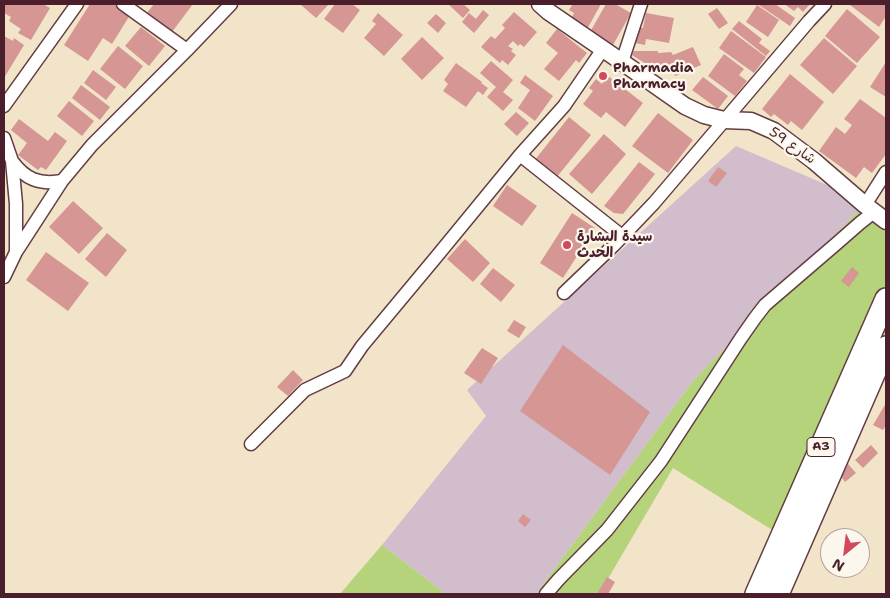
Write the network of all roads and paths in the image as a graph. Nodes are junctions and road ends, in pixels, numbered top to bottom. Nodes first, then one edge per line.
1 (77, 4) edge
2 (123, 4) edge
3 (231, 4) edge
4 (540, 4) edge
5 (641, 4) edge
6 (825, 4) edge
7 (603, 49) junction
8 (187, 50) junction
9 (622, 62) junction
10 (4, 106) edge
11 (724, 120) junction
12 (4, 138) edge
13 (520, 155) junction
14 (12, 161) junction
15 (886, 172) edge
16 (62, 181) junction
17 (879, 215) edge
18 (622, 236) junction
19 (16, 252) junction
20 (4, 277) edge
21 (564, 293) dead end
22 (886, 299) edge
23 (886, 347) edge
24 (251, 444) dead end
25 (546, 594) edge
26 (756, 594) edge
27 (778, 594) edge

1 - 10 street
2 - 8 street
3 - 8 street
4 - 7 street, شارع 59
5 - 9 street
6 - 11 street
7 - 9 street, شارع 59
7 - 13 street
8 - 16 street
9 - 11 street, شارع 59
11 - 17 street, شارع 59
11 - 18 street
12 - 14 street
13 - 18 street
13 - 24 street
14 - 16 street
14 - 19 street
15 - 17 street
16 - 19 street
17 - 25 street
18 - 21 street
19 - 20 street
22 - 26 highway, A3
23 - 27 highway, A3

